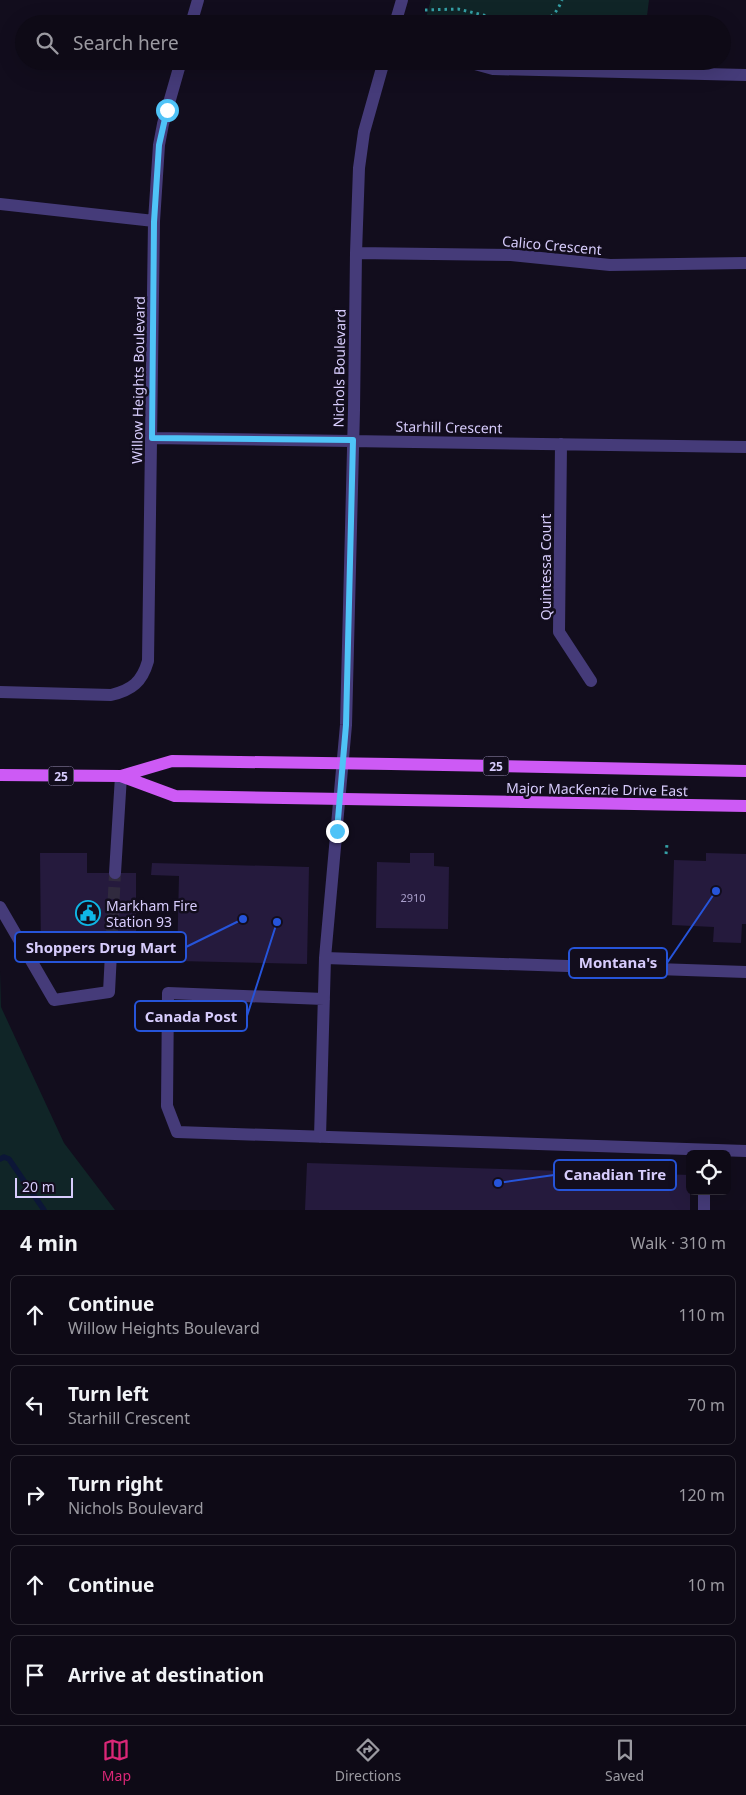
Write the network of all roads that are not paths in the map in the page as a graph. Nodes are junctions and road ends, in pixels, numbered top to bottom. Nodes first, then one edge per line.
1 (198, 0) edge
2 (402, 0) edge
3 (194, 15) edge
4 (398, 15) edge
5 (178, 70) edge
6 (381, 70) edge
7 (535, 70) edge
8 (746, 75) edge
9 (0, 204) edge
10 (154, 222) junction
11 (356, 253) junction
12 (746, 263) edge
13 (152, 438) junction
14 (353, 440) junction
15 (561, 444) junction
16 (746, 447) edge
17 (591, 681) dead end
18 (0, 692) edge
19 (343, 763) junction
20 (746, 771) edge
21 (0, 775) edge
22 (121, 776) junction
23 (340, 798) junction
24 (746, 806) edge
25 (115, 874) tunnel mouth
26 (0, 907) edge
27 (111, 953) tunnel mouth
28 (325, 958) junction
29 (746, 972) edge
30 (324, 999) junction
31 (320, 1137) junction
32 (686, 1151) edge
33 (731, 1151) edge
34 (746, 1151) edge
35 (704, 1195) edge
36 (704, 1210) edge

1 - 3 street
2 - 4 street
5 - 10 street, Willow Heights Boulevard
6 - 11 street, Nichols Boulevard
7 - 8 street
9 - 10 street
10 - 13 street, Willow Heights Boulevard
11 - 12 street, Calico Crescent
11 - 14 street, Nichols Boulevard
13 - 14 street, Starhill Crescent
13 - 18 street, Willow Heights Boulevard
14 - 15 street, Starhill Crescent
14 - 19 street, Nichols Boulevard
15 - 16 street, Starhill Crescent
15 - 17 street, Quintessa Court
19 - 20 main road, Major MacKenzie Drive East / 25
19 - 22 main road, Major MacKenzie Drive East / 25
19 - 23 street, Nichols Boulevard
21 - 22 main road, Major MacKenzie Drive East / 25
22 - 23 main road, Major MacKenzie Drive East / 25
22 - 25 street
23 - 24 main road, Major MacKenzie Drive East / 25
23 - 28 street, Nichols Boulevard
26 - 27 street
28 - 29 street
28 - 30 street, Nichols Boulevard
30 - 31 street, Nichols Boulevard
30 - 31 street
31 - 32 street
33 - 34 street
35 - 36 street

